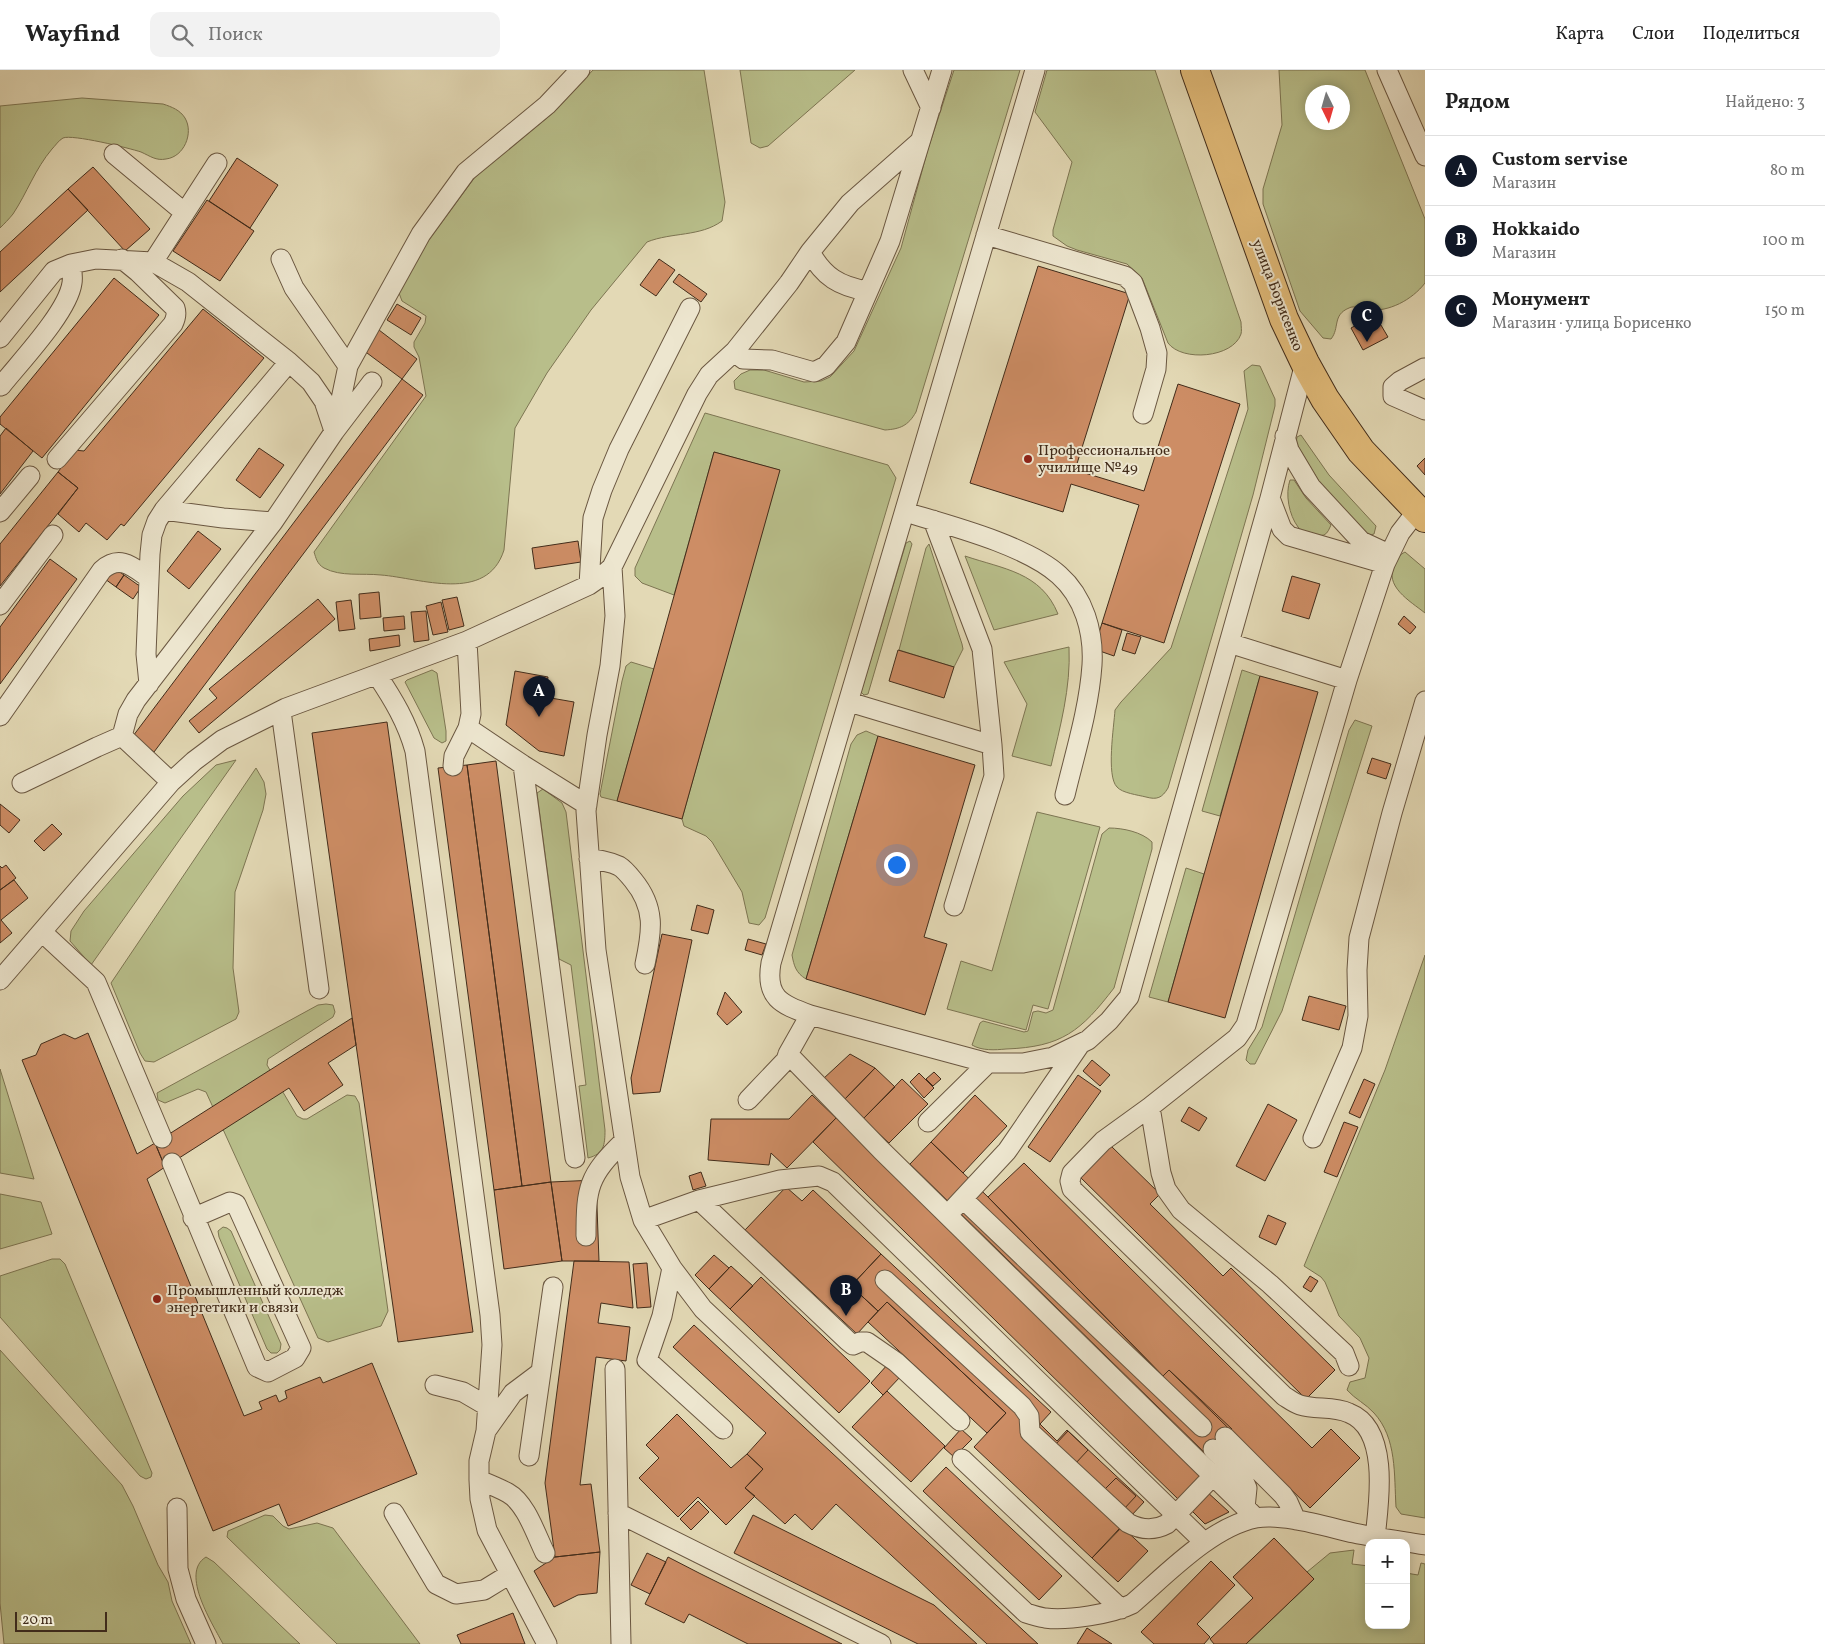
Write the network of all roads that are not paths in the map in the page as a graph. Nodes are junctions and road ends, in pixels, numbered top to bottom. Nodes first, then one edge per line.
1 (580, 70) edge
2 (913, 70) edge
3 (942, 70) edge
4 (1035, 70) edge
5 (1195, 70) edge
6 (1388, 70) edge
7 (930, 108) junction
8 (918, 143) junction
9 (114, 154) dead end
10 (1425, 156) edge
11 (217, 163) dead end
12 (185, 213) junction
13 (986, 235) junction
14 (810, 252) junction
15 (122, 259) junction
16 (281, 260) dead end
17 (154, 262) junction
18 (72, 264) junction
19 (867, 291) junction
20 (690, 308) dead end
21 (0, 338) edge
22 (735, 351) junction
23 (289, 362) junction
24 (1305, 363) junction
25 (348, 366) junction
26 (1424, 368) edge
27 (372, 382) dead end
28 (1, 386) edge
29 (1425, 410) edge
30 (1143, 414) dead end
31 (334, 432) junction
32 (1286, 436) junction
33 (57, 459) dead end
34 (30, 476) dead end
35 (1270, 498) junction
36 (164, 510) junction
37 (0, 512) edge
38 (905, 512) junction
39 (1421, 514) edge
40 (934, 520) junction
41 (274, 522) junction
42 (53, 535) dead end
43 (1387, 559) junction
44 (612, 567) junction
45 (150, 578) junction
46 (589, 585) junction
47 (0, 606) edge
48 (467, 641) junction
49 (1229, 643) junction
50 (377, 675) junction
51 (1347, 680) junction
52 (149, 684) junction
53 (1425, 701) edge
54 (849, 702) junction
55 (280, 711) junction
56 (0, 716) edge
57 (468, 728) junction
58 (122, 736) junction
59 (992, 745) junction
60 (523, 765) junction
61 (453, 766) dead end
62 (171, 782) junction
63 (22, 783) dead end
64 (1065, 795) dead end
65 (586, 805) junction
66 (589, 859) junction
67 (954, 906) dead end
68 (42, 932) junction
69 (645, 964) dead end
70 (0, 980) edge
71 (319, 989) dead end
72 (810, 1015) junction
73 (1079, 1045) junction
74 (788, 1054) junction
75 (988, 1063) junction
76 (748, 1100) dead end
77 (1150, 1107) junction
78 (928, 1122) dead end
79 (162, 1138) dead end
80 (1313, 1138) dead end
81 (624, 1141) junction
82 (575, 1158) dead end
83 (172, 1163) dead end
84 (963, 1199) junction
85 (699, 1200) junction
86 (948, 1214) junction
87 (193, 1218) junction
88 (643, 1220) junction
89 (586, 1236) dead end
90 (672, 1268) junction
91 (885, 1280) dead end
92 (553, 1287) dead end
93 (1349, 1366) dead end
94 (614, 1369) dead end
95 (541, 1372) junction
96 (435, 1385) dead end
97 (487, 1406) junction
98 (960, 1422) dead end
99 (1202, 1427) dead end
100 (723, 1429) dead end
101 (486, 1431) junction
102 (529, 1456) dead end
103 (962, 1459) dead end
104 (1212, 1477) junction
105 (479, 1480) junction
106 (177, 1508) dead end
107 (394, 1513) dead end
108 (618, 1513) junction
109 (1251, 1513) junction
110 (1175, 1515) junction
111 (1296, 1520) junction
112 (1375, 1537) junction
113 (1204, 1542) junction
114 (1425, 1545) edge
115 (545, 1553) dead end
116 (510, 1574) junction
117 (1121, 1609) junction
118 (206, 1644) edge
119 (547, 1644) edge
120 (621, 1644) edge
121 (881, 1644) edge

1 - 25 lane
2 - 7 lane
3 - 7 lane
4 - 13 lane
5 - 24 main road, улица Борисенко
6 - 10 lane
7 - 8 lane
8 - 14 lane
8 - 19 lane
9 - 12 lane
11 - 12 lane
12 - 17 lane
13 - 30 lane
13 - 38 lane
14 - 19 lane
14 - 22 lane
15 - 17 lane
15 - 18 lane
15 - 33 lane
16 - 25 lane
17 - 23 lane
18 - 21 lane
18 - 28 lane
19 - 22 lane
20 - 46 lane
22 - 44 lane
23 - 31 lane
23 - 36 lane
24 - 32 lane
24 - 39 main road, улица Борисенко
25 - 31 lane
26 - 29 lane
27 - 31 lane
31 - 41 lane
32 - 35 lane
32 - 43 lane
34 - 37 lane
35 - 43 lane
35 - 49 lane
36 - 41 lane
36 - 45 lane
38 - 40 lane
38 - 54 lane
39 - 43 lane
40 - 59 lane
40 - 64 lane
41 - 52 lane
42 - 47 lane
43 - 51 lane
44 - 46 lane
44 - 65 lane
45 - 52 lane
45 - 56 lane
46 - 48 lane
48 - 50 lane
48 - 57 lane
49 - 51 lane
49 - 73 lane
50 - 55 lane
50 - 97 lane
51 - 77 lane
52 - 58 lane
53 - 80 lane
54 - 59 lane
54 - 72 lane
55 - 62 lane
55 - 71 lane
57 - 60 lane
57 - 61 lane
58 - 62 lane
58 - 63 lane
59 - 67 lane
60 - 65 lane
60 - 82 lane
62 - 68 lane
65 - 66 lane
66 - 69 lane
66 - 81 lane
68 - 70 lane
68 - 79 lane
72 - 74 lane
72 - 75 lane
73 - 75 lane
73 - 84 lane
74 - 76 lane
74 - 86 lane
75 - 78 lane
77 - 93 lane
77 - 112 lane
81 - 88 lane
81 - 89 lane
83 - 87 lane
84 - 86 lane
84 - 99 lane
85 - 88 lane
85 - 98 lane
85 - 110 lane
86 - 104 lane
87 - 87 lane
88 - 90 lane
90 - 100 lane
90 - 117 lane
91 - 110 lane
92 - 95 lane
94 - 108 lane
95 - 101 lane
95 - 102 lane
96 - 97 lane
97 - 101 lane
101 - 105 lane
103 - 117 lane
104 - 109 lane
104 - 110 lane
105 - 115 lane
105 - 116 lane
106 - 118 lane
107 - 116 lane
108 - 120 lane
108 - 121 lane
109 - 111 lane
109 - 111 lane
109 - 113 lane
110 - 113 lane
111 - 112 lane
112 - 114 lane
113 - 117 lane
116 - 119 lane

